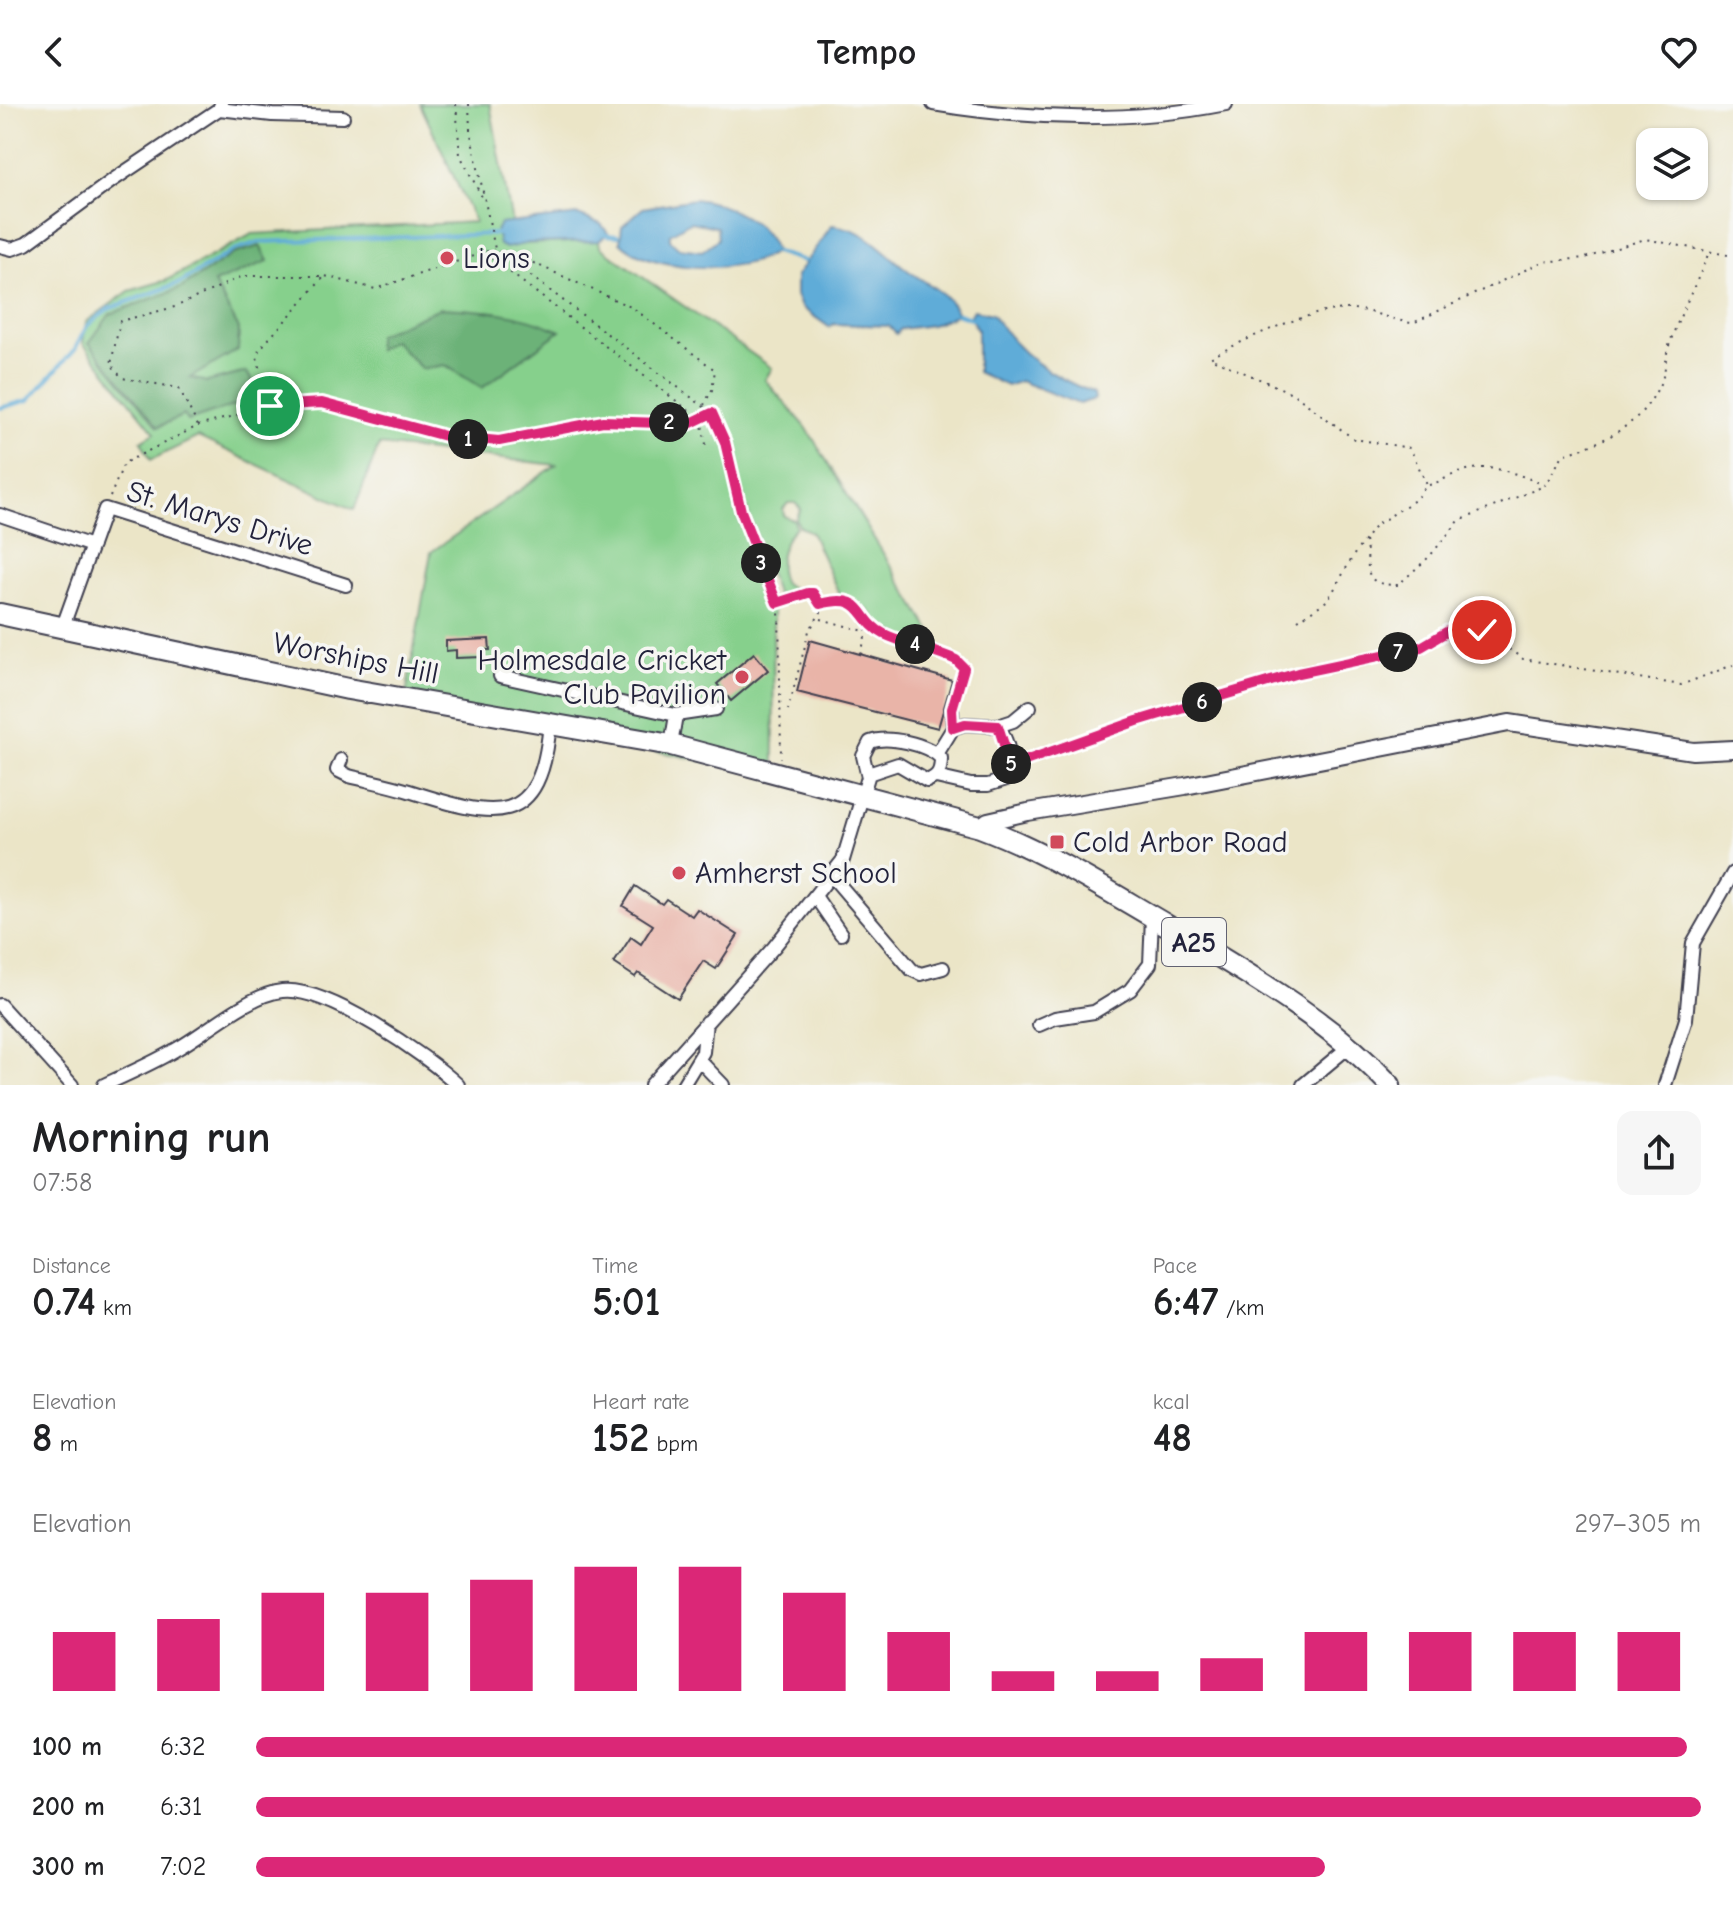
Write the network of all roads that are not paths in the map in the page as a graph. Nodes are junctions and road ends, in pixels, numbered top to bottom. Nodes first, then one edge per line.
1 (933, 104) edge
2 (1226, 104) edge
3 (220, 107) edge
4 (343, 117) dead end
5 (0, 246) edge
6 (0, 515) edge
7 (92, 546) junction
8 (346, 585) dead end
9 (0, 614) edge
10 (63, 626) junction
11 (500, 676) dead end
12 (1030, 707) dead end
13 (716, 709) dead end
14 (952, 709) road end
15 (676, 715) junction
16 (550, 721) junction
17 (998, 726) junction
18 (953, 728) junction
19 (671, 745) junction
20 (1733, 749) edge
21 (937, 754) junction
22 (339, 771) dead end
23 (868, 774) junction
24 (936, 777) junction
25 (864, 797) junction
26 (980, 827) junction
27 (1733, 873) edge
28 (831, 875) junction
29 (815, 896) junction
30 (1152, 917) junction
31 (841, 934) dead end
32 (943, 968) dead end
33 (0, 1005) edge
34 (706, 1022) junction
35 (1039, 1025) dead end
36 (1351, 1045) junction
37 (699, 1060) junction
38 (55, 1070) junction
39 (50, 1085) edge
40 (72, 1085) edge
41 (104, 1085) edge
42 (458, 1085) edge
43 (651, 1085) edge
44 (683, 1085) edge
45 (723, 1085) edge
46 (1303, 1085) edge
47 (1390, 1085) edge
48 (1665, 1085) edge

1 - 2 street
3 - 4 street
3 - 5 street
6 - 7 street
7 - 8 street, St. Marys Drive
7 - 10 street, St. Marys Drive
9 - 10 highway, Worships Hill / A25
10 - 16 highway, Worships Hill / A25
11 - 15 street
12 - 17 street
13 - 15 street
14 - 18 street
15 - 19 street
16 - 19 highway, Worships Hill / A25
16 - 22 street
17 - 18 street
17 - 24 street
18 - 21 street
19 - 25 highway, Worships Hill / A25
20 - 26 main road
21 - 23 street
21 - 24 street
23 - 24 street
23 - 25 street
25 - 26 highway, Worships Hill / A25
25 - 28 street
26 - 30 highway, A25
27 - 48 street
28 - 29 street
28 - 32 street
29 - 31 street
29 - 34 street
30 - 35 street
30 - 36 highway, A25
33 - 38 street
34 - 37 street
34 - 43 street
36 - 46 street
36 - 47 highway, A25
37 - 44 street
37 - 45 street
38 - 39 street
38 - 40 street
41 - 42 street

